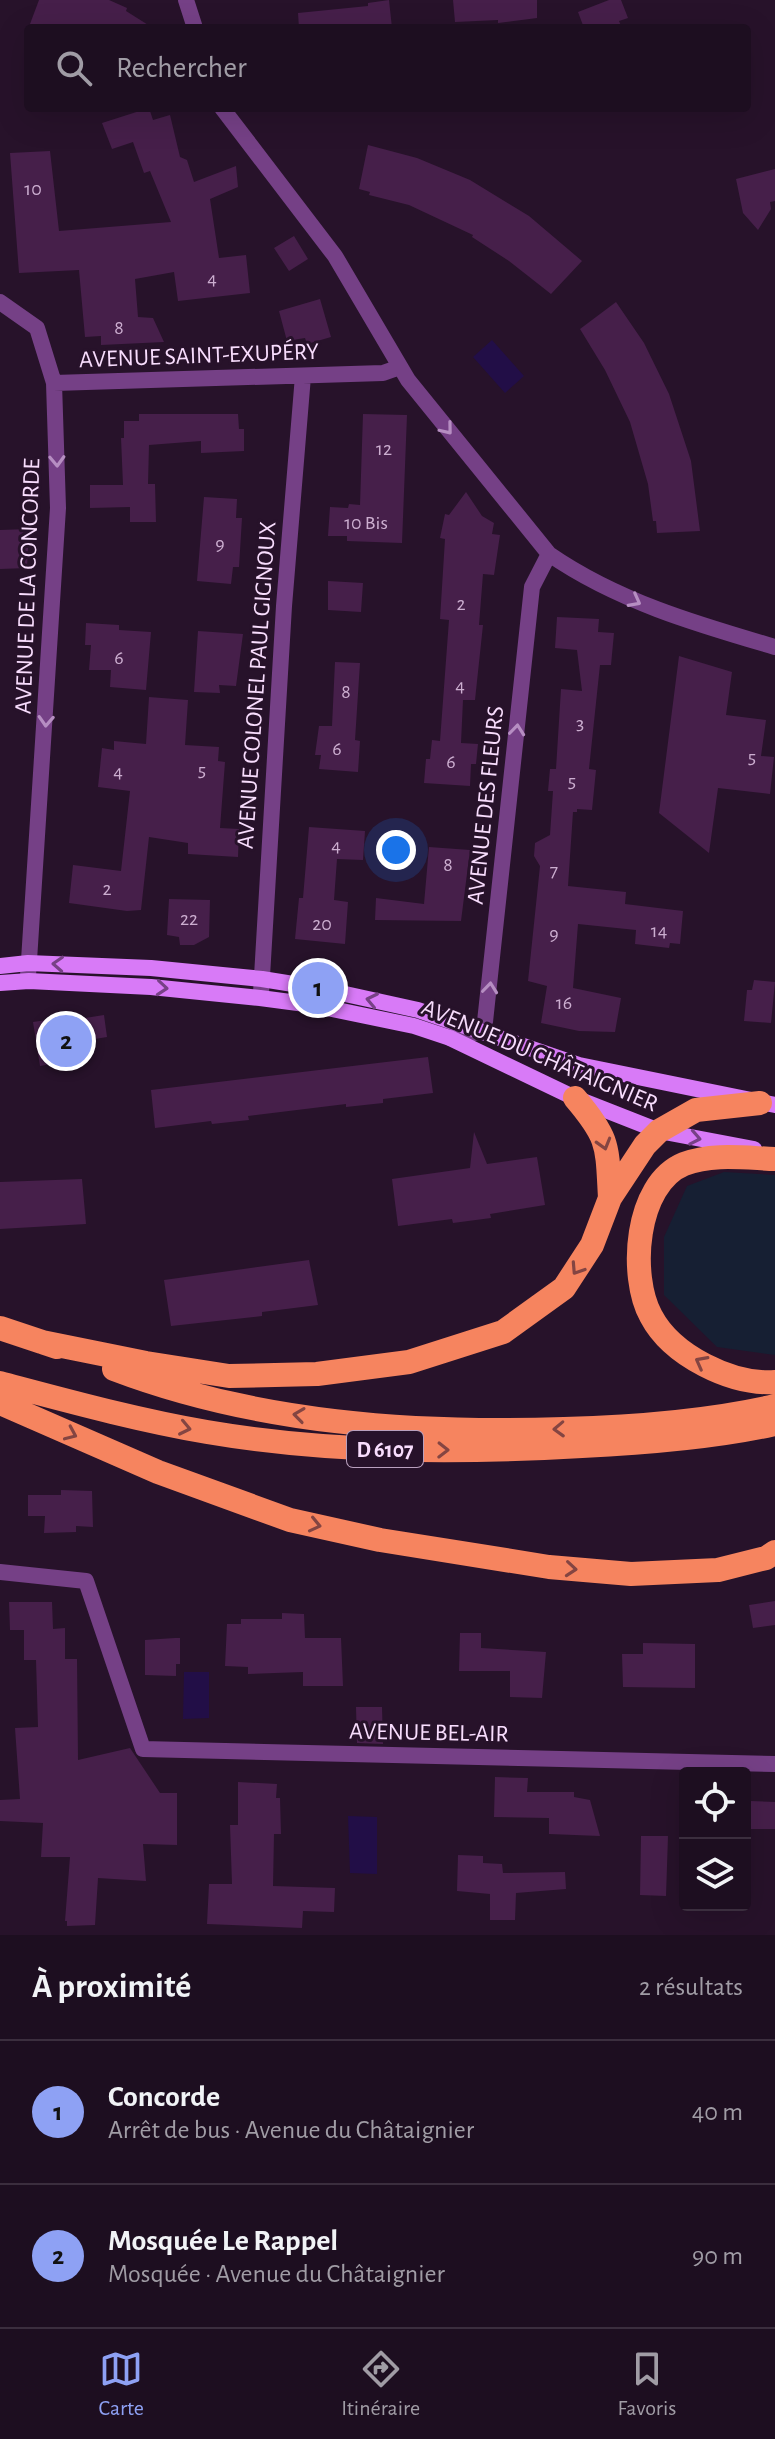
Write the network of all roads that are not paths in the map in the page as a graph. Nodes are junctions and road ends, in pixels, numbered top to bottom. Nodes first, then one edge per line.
1 (186, 0) edge
2 (194, 24) edge
3 (225, 112) edge
4 (0, 302) edge
5 (400, 367) junction
6 (303, 376) junction
7 (54, 383) junction
8 (549, 554) junction
9 (775, 647) edge
10 (28, 963) junction
11 (0, 966) edge
12 (101, 966) junction
13 (262, 979) junction
14 (29, 981) junction
15 (0, 983) edge
16 (101, 985) junction
17 (260, 998) junction
18 (484, 1031) junction
19 (450, 1038) junction
20 (536, 1050) junction
21 (524, 1074) junction
22 (575, 1098) junction
23 (768, 1104) edge
24 (659, 1131) junction
25 (775, 1156) edge
26 (610, 1198) junction
27 (0, 1328) edge
28 (42, 1342) junction
29 (775, 1382) edge
30 (0, 1383) edge
31 (0, 1403) edge
32 (775, 1406) edge
33 (775, 1424) edge
34 (775, 1552) edge
35 (0, 1572) edge
36 (775, 1764) edge

1 - 2 street
3 - 5 street
4 - 7 street, AVENUE SAINT-EXUPÉRY
5 - 6 street, AVENUE SAINT-EXUPÉRY
5 -> 8 street
6 - 7 street, AVENUE SAINT-EXUPÉRY
6 - 13 street, AVENUE COLONEL PAUL GIGNOUX
7 -> 10 street, AVENUE DE LA CONCORDE
8 -> 9 street
18 -> 8 street, AVENUE DES FLEURS
10 - 11 street, AVENUE DU CHÂTAIGNIER
12 -> 10 street, AVENUE DU CHÂTAIGNIER
10 - 14 street, AVENUE DE LA CONCORDE
12 - 13 street, AVENUE DU CHÂTAIGNIER
12 - 16 street
13 - 17 street, AVENUE COLONEL PAUL GIGNOUX
18 -> 13 street, AVENUE DU CHÂTAIGNIER
14 - 15 street, AVENUE DU CHÂTAIGNIER
14 - 16 street, AVENUE DU CHÂTAIGNIER
16 -> 17 street, AVENUE DU CHÂTAIGNIER
17 - 19 street, AVENUE DU CHÂTAIGNIER
18 - 19 street
18 - 20 street, AVENUE DU CHÂTAIGNIER
19 - 21 street, AVENUE DU CHÂTAIGNIER
20 - 21 street
20 - 23 street, AVENUE DU CHÂTAIGNIER
21 - 22 street, AVENUE DU CHÂTAIGNIER
22 - 24 street, AVENUE DU CHÂTAIGNIER
22 -> 26 highway
23 - 24 highway
24 -> 25 street, AVENUE DU CHÂTAIGNIER
24 - 26 highway
29 -> 25 highway
26 -> 28 highway
27 - 28 highway, D 6107
32 -> 28 highway, D 6107
30 -> 33 highway, D 6107
31 -> 34 highway
35 - 36 street, AVENUE BEL-AIR

